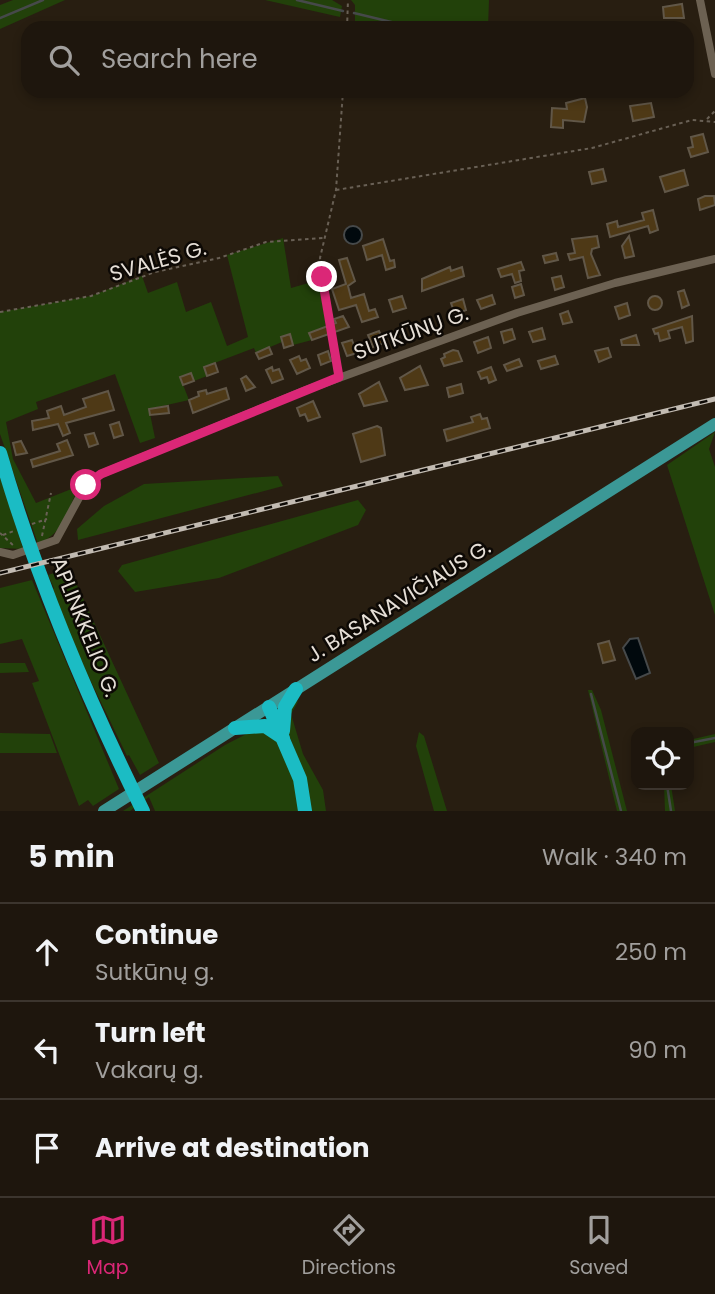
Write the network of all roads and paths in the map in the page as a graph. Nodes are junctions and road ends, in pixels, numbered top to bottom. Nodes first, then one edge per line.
1 (348, 0) edge
2 (700, 0) edge
3 (347, 21) edge
4 (715, 74) edge
5 (342, 98) edge
6 (715, 111) edge
7 (706, 120) junction
8 (715, 122) edge
9 (335, 190) junction
10 (324, 237) junction
11 (715, 259) edge
12 (0, 312) edge
13 (339, 377) junction
14 (715, 424) edge
15 (0, 453) edge
16 (47, 520) dead end
17 (23, 527) junction
18 (2, 536) dead end
19 (0, 552) edge
20 (296, 689) junction
21 (269, 706) junction
22 (235, 728) junction
23 (284, 739) junction
24 (104, 811) edge
25 (143, 811) edge
26 (305, 811) edge

1 - 3 path
2 - 4 street
5 - 9 path
6 - 7 path
7 - 8 path
7 - 9 path
9 - 10 path
10 - 12 path, SVALĖS G.
10 - 13 path
11 - 13 street, SUTKŪNŲ G.
13 - 19 street, SUTKŪNŲ G.
14 - 20 main road, J. BASANAVIČIAUS G.
15 - 17 highway, APLINKKELIO G.
16 - 17 path
17 - 18 path
17 - 25 highway, APLINKKELIO G.
20 - 21 main road, J. BASANAVIČIAUS G.
20 - 23 highway
21 - 22 main road, J. BASANAVIČIAUS G.
21 - 23 highway
22 - 23 highway
22 - 24 main road, J. BASANAVIČIAUS G.
23 - 26 highway

